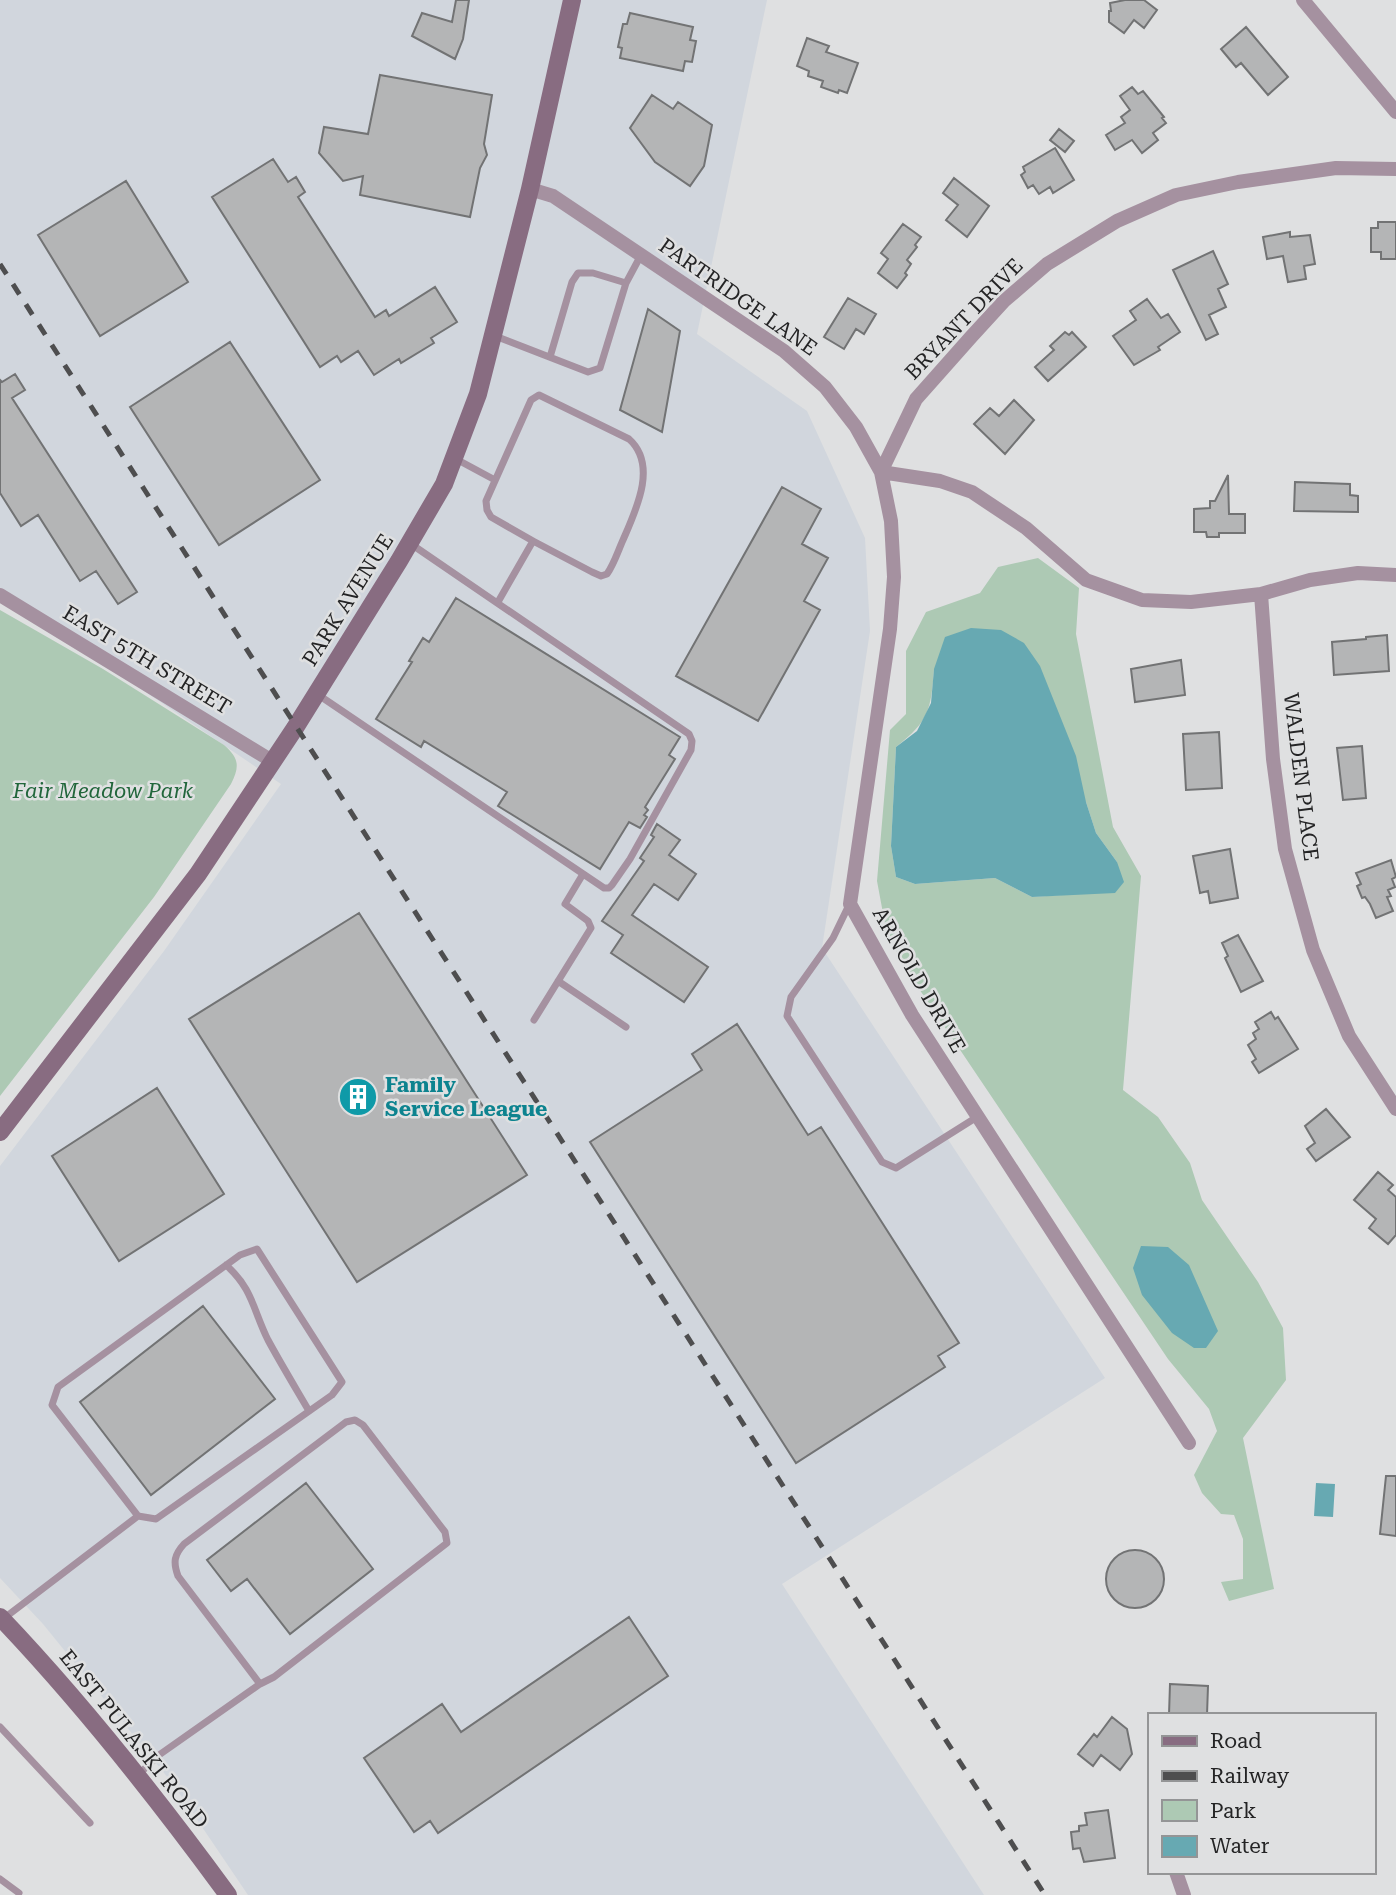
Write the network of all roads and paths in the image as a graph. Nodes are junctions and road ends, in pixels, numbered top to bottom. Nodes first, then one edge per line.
1 (1303, 0) edge
2 (569, 4) edge
3 (1396, 112) edge
4 (1396, 169) edge
5 (530, 189) junction
6 (641, 254) junction
7 (626, 283) junction
8 (493, 335) junction
9 (550, 357) junction
10 (454, 458) junction
11 (881, 472) junction
12 (495, 480) junction
13 (533, 541) junction
14 (410, 543) junction
15 (1396, 575) edge
16 (1261, 594) junction
17 (0, 595) edge
18 (498, 602) junction
19 (317, 694) junction
20 (272, 761) junction
21 (583, 874) junction
22 (850, 904) junction
23 (558, 981) junction
24 (534, 1020) dead end
25 (626, 1027) dead end
26 (1396, 1109) edge
27 (977, 1117) junction
28 (0, 1132) edge
29 (226, 1265) junction
30 (309, 1411) junction
31 (1189, 1443) dead end
32 (138, 1516) junction
33 (1, 1618) edge
34 (260, 1684) junction
35 (0, 1727) edge
36 (138, 1775) junction
37 (90, 1823) dead end
38 (1177, 1874) edge
39 (0, 1879) edge
40 (19, 1893) dead end
41 (228, 1895) edge
42 (1184, 1895) edge

1 - 3 street
2 - 5 main road, PARK AVENUE
4 - 11 street, BRYANT DRIVE
5 - 6 street, PARTRIDGE LANE
5 - 8 main road, PARK AVENUE
6 - 7 lane
6 - 11 street, PARTRIDGE LANE
7 - 9 lane
7 - 9 lane
8 - 9 lane
8 - 10 main road, PARK AVENUE
10 - 12 lane
10 - 14 main road, PARK AVENUE
11 - 16 street
11 - 22 street, ARNOLD DRIVE
12 - 13 lane
12 - 13 lane
13 - 18 lane
14 - 18 lane
14 - 19 main road, PARK AVENUE
15 - 16 street
16 - 26 street, WALDEN PLACE
17 - 20 street, EAST 5TH STREET
18 - 21 lane
19 - 20 main road, PARK AVENUE
19 - 21 lane
20 - 28 main road, PARK AVENUE
21 - 23 lane
22 - 27 street, ARNOLD DRIVE
22 - 27 lane
23 - 24 lane
23 - 25 lane
27 - 31 street, ARNOLD DRIVE
29 - 30 lane
29 - 30 lane
29 - 32 lane
30 - 32 lane
32 - 33 lane
33 - 36 main road, EAST PULASKI ROAD
34 - 34 lane
34 - 36 lane
35 - 37 lane
36 - 41 main road, EAST PULASKI ROAD
38 - 42 street
39 - 40 lane

